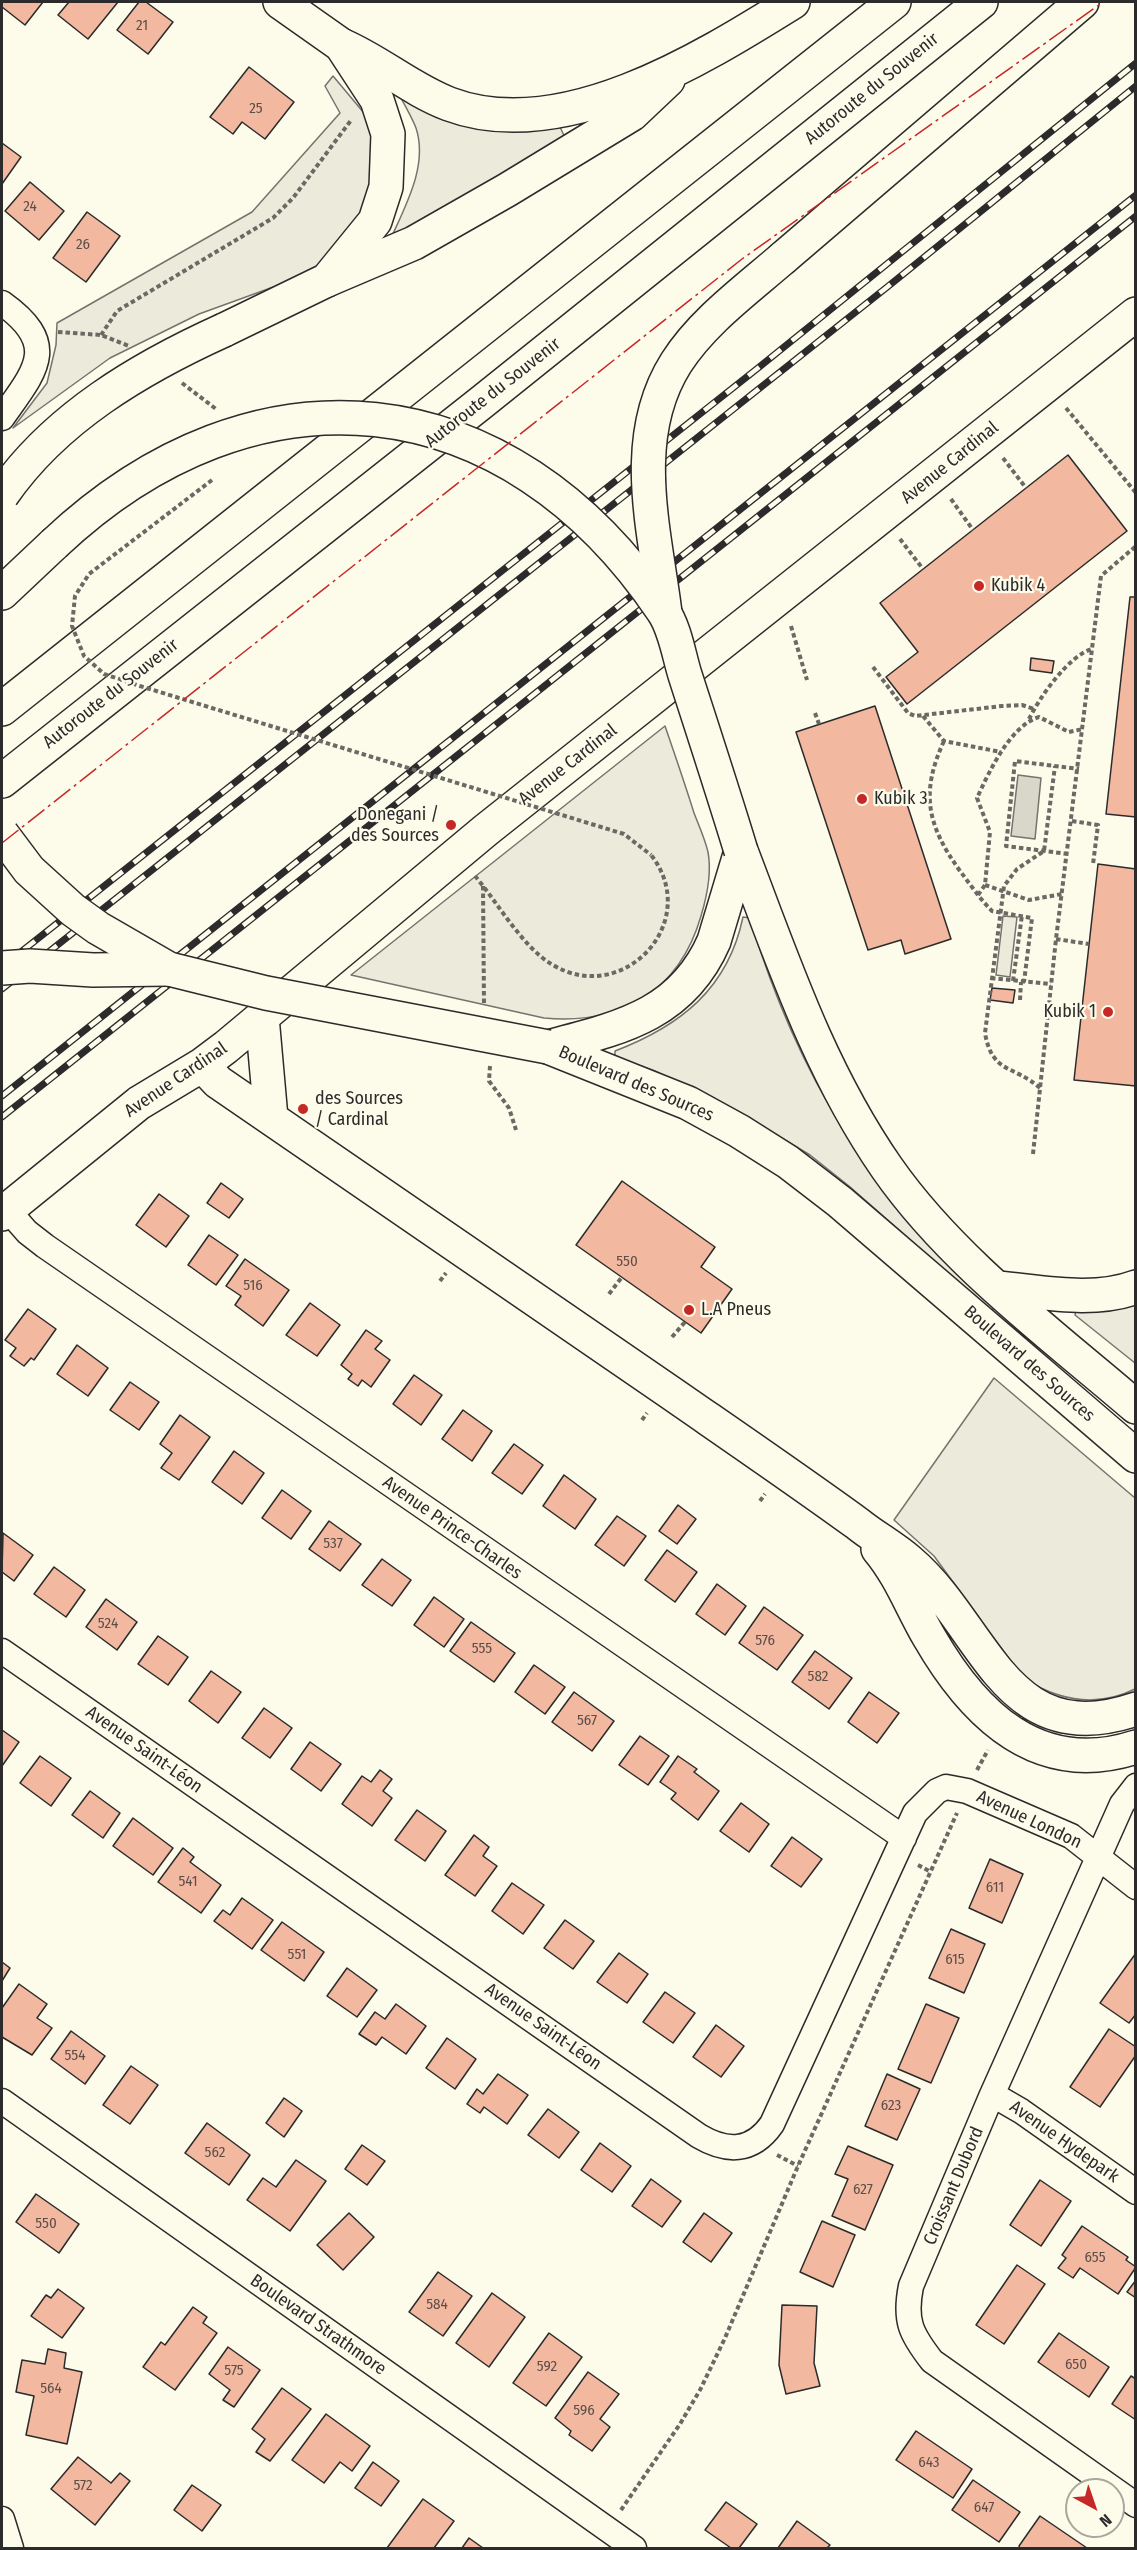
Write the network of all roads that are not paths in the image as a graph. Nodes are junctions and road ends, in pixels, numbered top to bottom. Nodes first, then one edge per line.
1 (280, 2) edge
2 (793, 2) edge
3 (894, 2) edge
4 (981, 2) edge
5 (1082, 2) edge
6 (341, 45) junction
7 (680, 69) junction
8 (327, 280) junction
9 (2, 303) edge
10 (1136, 314) edge
11 (2, 418) edge
12 (2, 495) edge
13 (2, 593) edge
14 (665, 613) junction
15 (2, 709) edge
16 (2, 780) edge
17 (2, 834) edge
18 (741, 851) junction
19 (2, 968) edge
20 (169, 969) junction
21 (262, 1017) junction
22 (548, 1047) junction
23 (202, 1065) junction
24 (271, 1118) junction
25 (4, 1212) edge
26 (1136, 1287) edge
27 (998, 1288) junction
28 (1136, 1407) edge
29 (1136, 1456) edge
30 (858, 1525) junction
31 (2, 1651) edge
32 (1136, 1709) edge
33 (1136, 1747) edge
34 (1136, 1786) edge
35 (946, 1788) joint
36 (904, 1838) junction
37 (1099, 1857) junction
38 (1136, 1887) edge
39 (991, 2097) junction
40 (2, 2102) edge
41 (1136, 2192) edge
42 (1136, 2505) edge
43 (2, 2519) edge
44 (11, 2548) edge
45 (634, 2548) edge

1 - 6 main road
2 - 7 main road
3 - 15 main road
4 - 16 main road, Autoroute du Souvenir
5 - 14 main road, bridge
6 - 7 main road
6 - 8 main road
7 - 8 main road
8 - 12 main road, bridge
9 - 11 street
10 - 21 main road, Avenue Cardinal
13 - 14 main road, bridge
14 - 18 main road, Boulevard des Sources, bridge
17 - 20 main road, bridge
18 - 22 main road
18 - 27 main road, Boulevard des Sources
19 - 20 main road, bridge
20 - 22 main road, Boulevard des Sources, bridge
21 - 23 main road, Avenue Cardinal
21 - 24 main road
22 - 29 main road, Boulevard des Sources
23 - 24 main road
23 - 25 main road, Avenue Cardinal
24 - 30 main road
25 - 36 street, Avenue Prince-Charles
26 - 27 main road
27 - 28 main road, Boulevard des Sources
30 - 32 main road
30 - 33 main road
31 - 36 street, Avenue Saint-Léon
34 - 37 street, Croissant Dubord
35 - 36 street, Avenue Saint-Léon
35 - 37 street, Avenue London
37 - 38 street, Avenue London
37 - 39 street, Croissant Dubord
39 - 41 street, Avenue Hydepark
39 - 42 street, Croissant Dubord
40 - 45 street, Boulevard Strathmore
43 - 44 street

